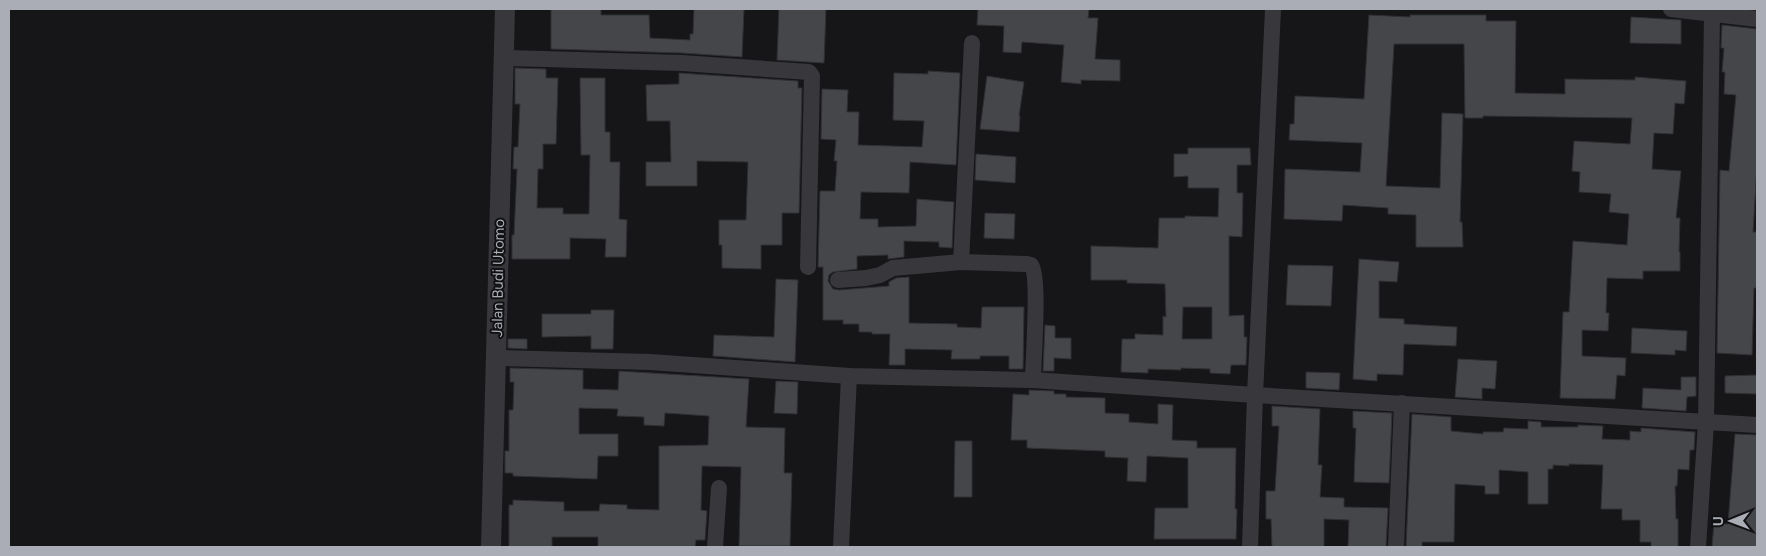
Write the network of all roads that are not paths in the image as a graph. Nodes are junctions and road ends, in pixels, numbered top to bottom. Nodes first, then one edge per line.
1 (505, 9) edge
2 (1273, 9) edge
3 (1671, 9) edge
4 (1712, 13) junction
5 (1757, 19) edge
6 (972, 43) dead end
7 (504, 58) junction
8 (961, 262) junction
9 (808, 267) dead end
10 (838, 280) dead end
11 (496, 358) junction
12 (849, 376) junction
13 (1033, 380) junction
14 (1255, 395) junction
15 (1402, 403) junction
16 (1706, 423) junction
17 (1757, 425) edge
18 (719, 488) dead end
19 (491, 547) edge
20 (715, 547) edge
21 (841, 547) edge
22 (1250, 547) edge
23 (1396, 547) edge
24 (1698, 547) edge

1 - 7 street, Jalan Budi Utomo
2 - 14 street
3 - 4 street
4 - 5 street
4 - 16 street
6 - 8 street
7 - 9 street
7 - 11 street, Jalan Budi Utomo
8 - 10 street
8 - 13 street
11 - 12 street
11 - 19 street, Jalan Budi Utomo
12 - 13 street
12 - 21 street
13 - 14 street
14 - 15 street
14 - 22 street
15 - 16 street
15 - 23 street
16 - 17 street
16 - 24 street
18 - 20 street

